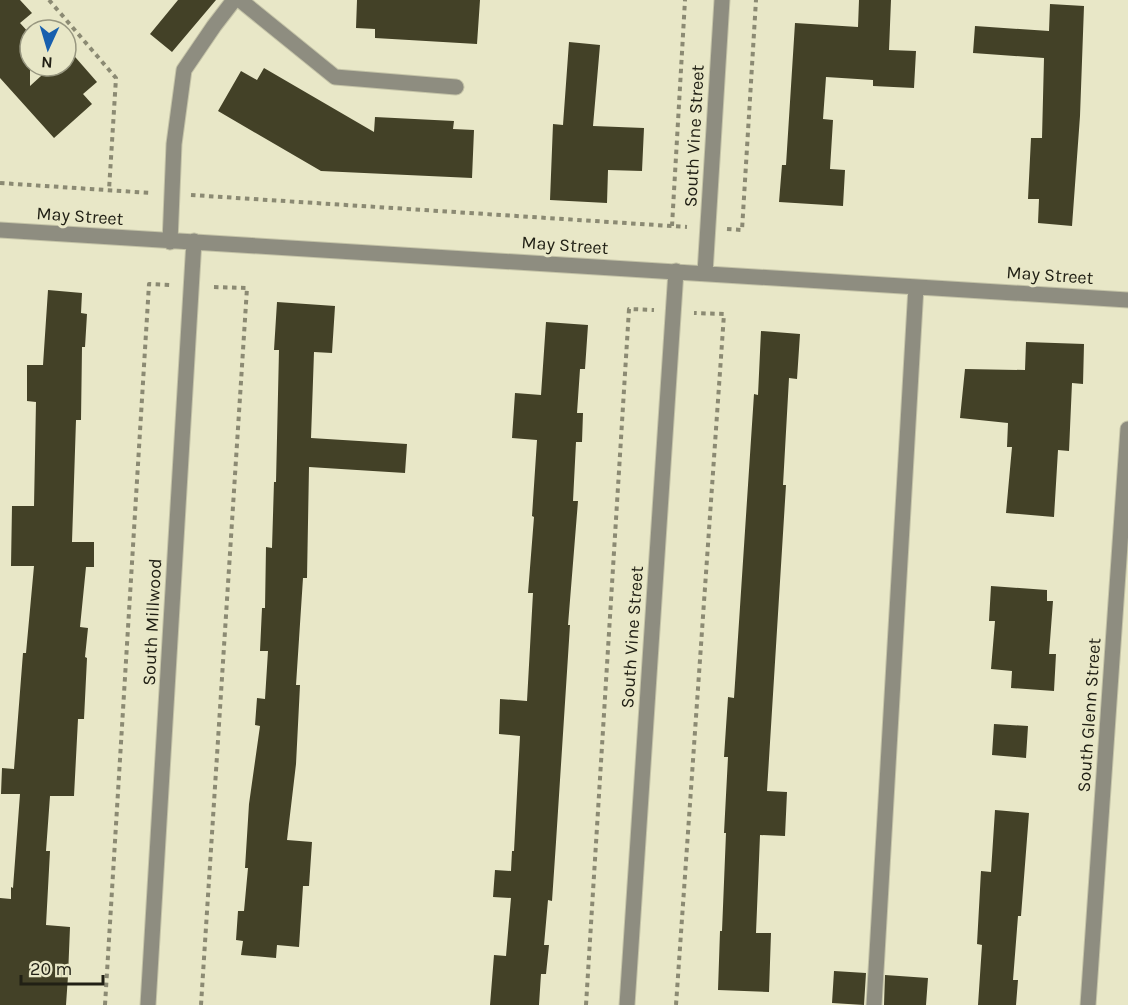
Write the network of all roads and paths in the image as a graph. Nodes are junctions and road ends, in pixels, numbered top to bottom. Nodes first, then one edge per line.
1 (49, 0) edge
2 (234, 0) edge
3 (240, 0) edge
4 (685, 0) edge
5 (722, 0) edge
6 (756, 0) edge
7 (456, 87) dead end
8 (0, 183) edge
9 (109, 190) junction
10 (172, 194) junction
11 (672, 226) junction
12 (708, 228) junction
13 (0, 230) edge
14 (194, 241) junction
15 (170, 242) junction
16 (676, 271) junction
17 (705, 273) junction
18 (191, 286) junction
19 (915, 287) junction
20 (1128, 300) edge
21 (1128, 429) edge
22 (105, 1005) edge
23 (148, 1005) edge
24 (201, 1005) edge
25 (627, 1005) edge
26 (874, 1005) edge
27 (1088, 1005) edge

1 - 9 path
2 - 10 street
3 - 7 street
4 - 11 path
5 - 12 street, South Vine Street
6 - 12 path
8 - 9 path
9 - 10 path
10 - 11 path
10 - 15 street
11 - 12 path
12 - 17 street, South Vine Street
13 - 15 street, May Street
14 - 15 street, May Street
14 - 16 street, May Street
14 - 18 street, South Millwood
16 - 17 street, May Street
16 - 25 street, South Vine Street
17 - 19 street, May Street
18 - 22 path
18 - 23 street, South Millwood
18 - 24 path
19 - 20 street, May Street
19 - 26 street
21 - 27 street, South Glenn Street

